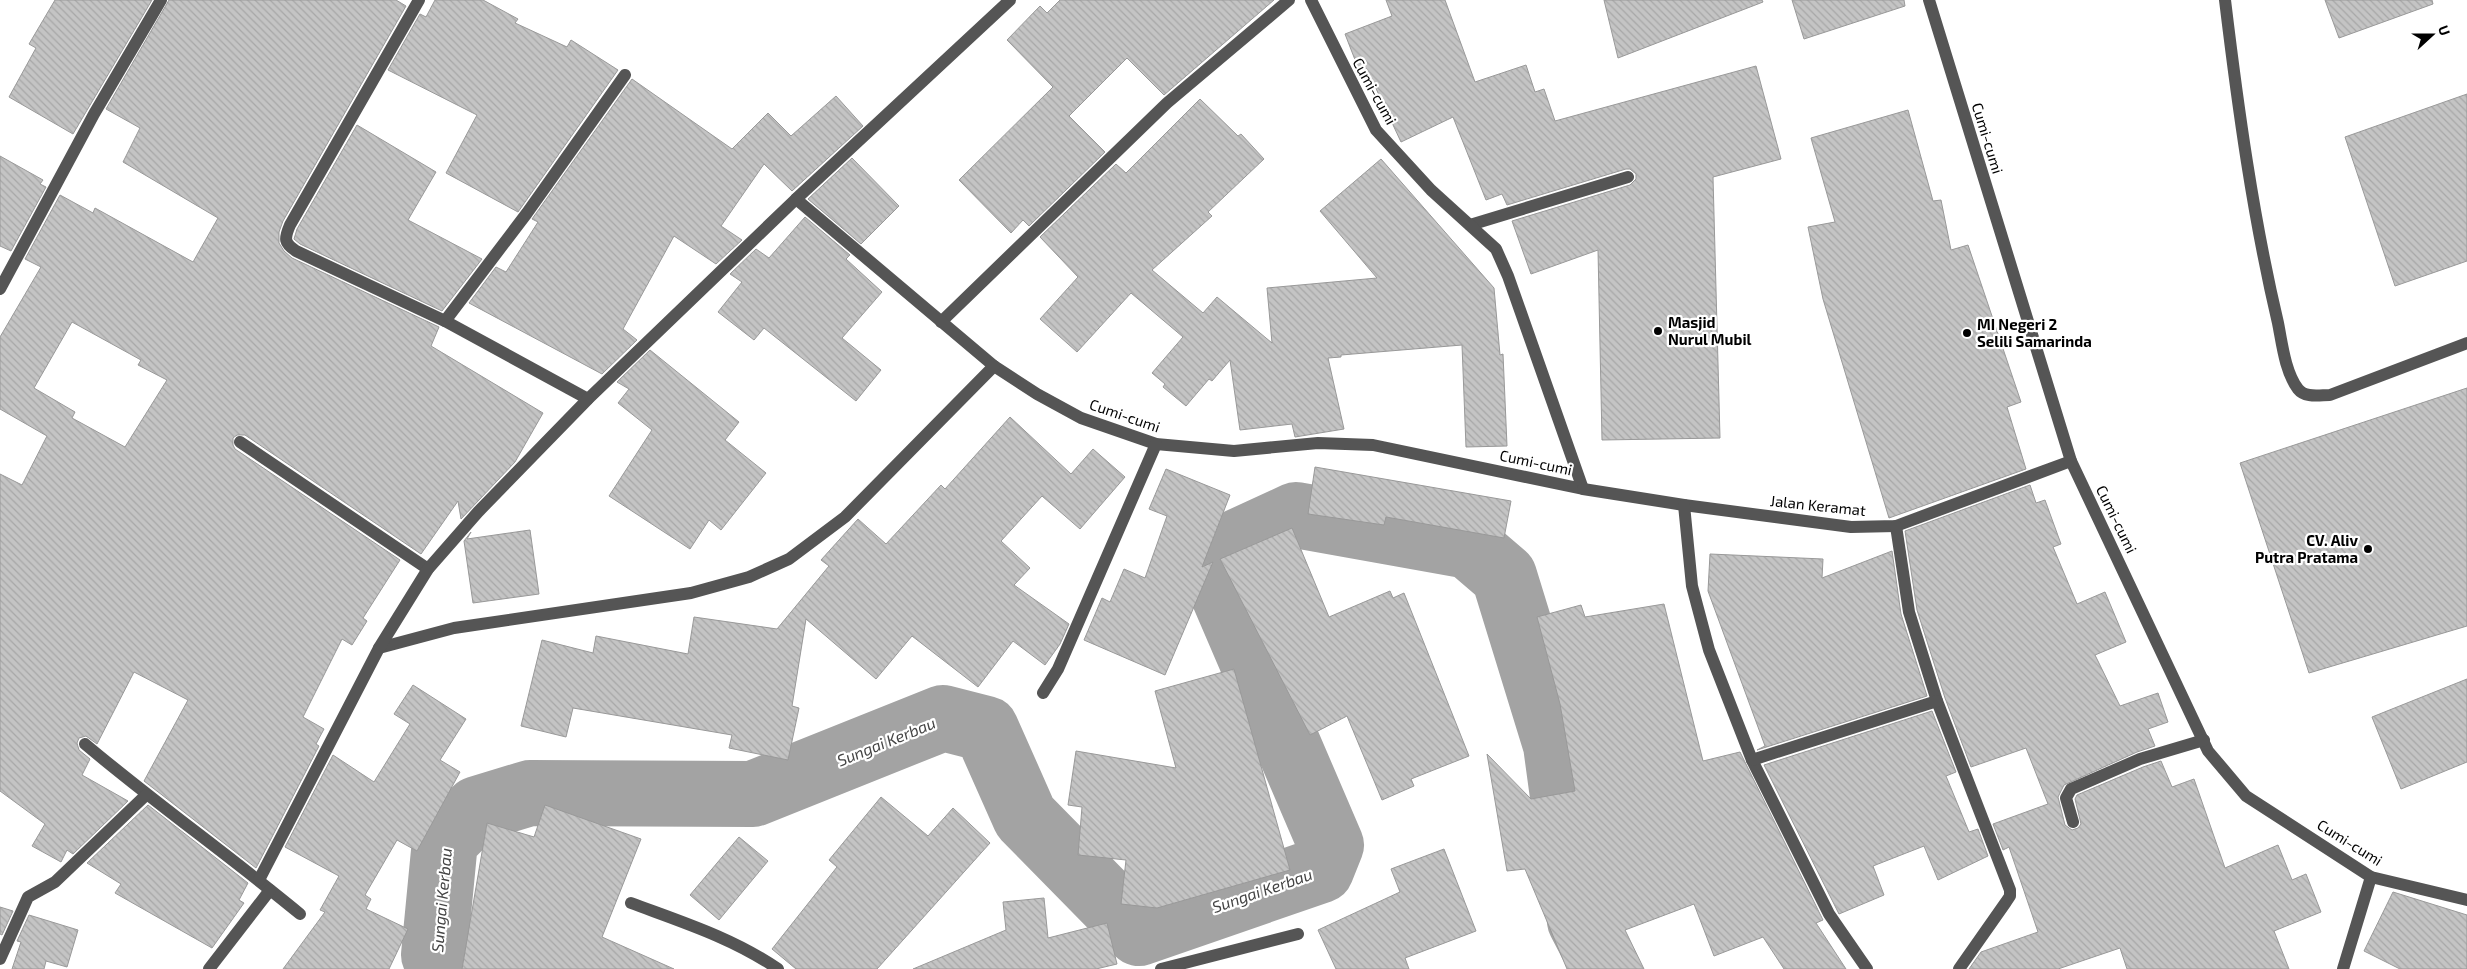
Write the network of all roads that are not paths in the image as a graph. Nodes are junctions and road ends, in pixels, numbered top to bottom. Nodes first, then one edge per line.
1 (161, 0) edge
2 (419, 0) edge
3 (1010, 0) edge
4 (1289, 0) edge
5 (1928, 0) edge
6 (2226, 0) edge
7 (1314, 1) edge
8 (625, 75) dead end
9 (1628, 177) dead end
10 (796, 199) junction
11 (1470, 225) junction
12 (0, 289) edge
13 (445, 321) junction
14 (941, 322) junction
15 (2467, 343) edge
16 (994, 366) junction
17 (588, 399) junction
18 (240, 442) dead end
19 (1156, 444) junction
20 (2071, 461) junction
21 (1583, 489) junction
22 (1684, 505) junction
23 (1896, 526) junction
24 (428, 569) junction
25 (379, 648) junction
26 (1043, 693) dead end
27 (1937, 701) junction
28 (2204, 740) junction
29 (85, 744) dead end
30 (1752, 760) junction
31 (146, 795) junction
32 (2073, 822) dead end
33 (2371, 877) junction
34 (259, 880) junction
35 (270, 890) junction
36 (2467, 900) edge
37 (631, 903) dead end
38 (300, 914) dead end
39 (1298, 934) dead end
40 (0, 959) edge
41 (209, 969) edge
42 (778, 969) edge
43 (1161, 969) edge
44 (1867, 969) edge
45 (1959, 969) edge
46 (2343, 969) edge

1 - 12 street
2 - 13 street
3 - 10 street
4 - 14 street
5 - 20 street, Cumi-cumi
6 - 15 street
7 - 11 street, Cumi-cumi
8 - 13 street
9 - 11 street
10 - 14 street, Cumi-cumi
10 - 17 street
11 - 21 street, Cumi-cumi
13 - 17 street
14 - 16 street, Cumi-cumi
16 - 19 street, Cumi-cumi
16 - 25 street
17 - 24 street
18 - 24 street
19 - 21 street, Cumi-cumi
19 - 26 street
20 - 23 street, Jalan Keramat
20 - 28 street, Cumi-cumi
21 - 22 street, Jalan Keramat
22 - 23 street, Jalan Keramat
22 - 30 street
23 - 27 street
24 - 25 street
25 - 34 street
27 - 30 street
27 - 45 street
28 - 32 street
28 - 33 street, Cumi-cumi
29 - 31 street
30 - 44 street
31 - 34 street
31 - 40 street
33 - 36 street, Cumi-cumi
33 - 46 street
34 - 35 street
35 - 38 street
35 - 41 street
37 - 42 street
39 - 43 street

